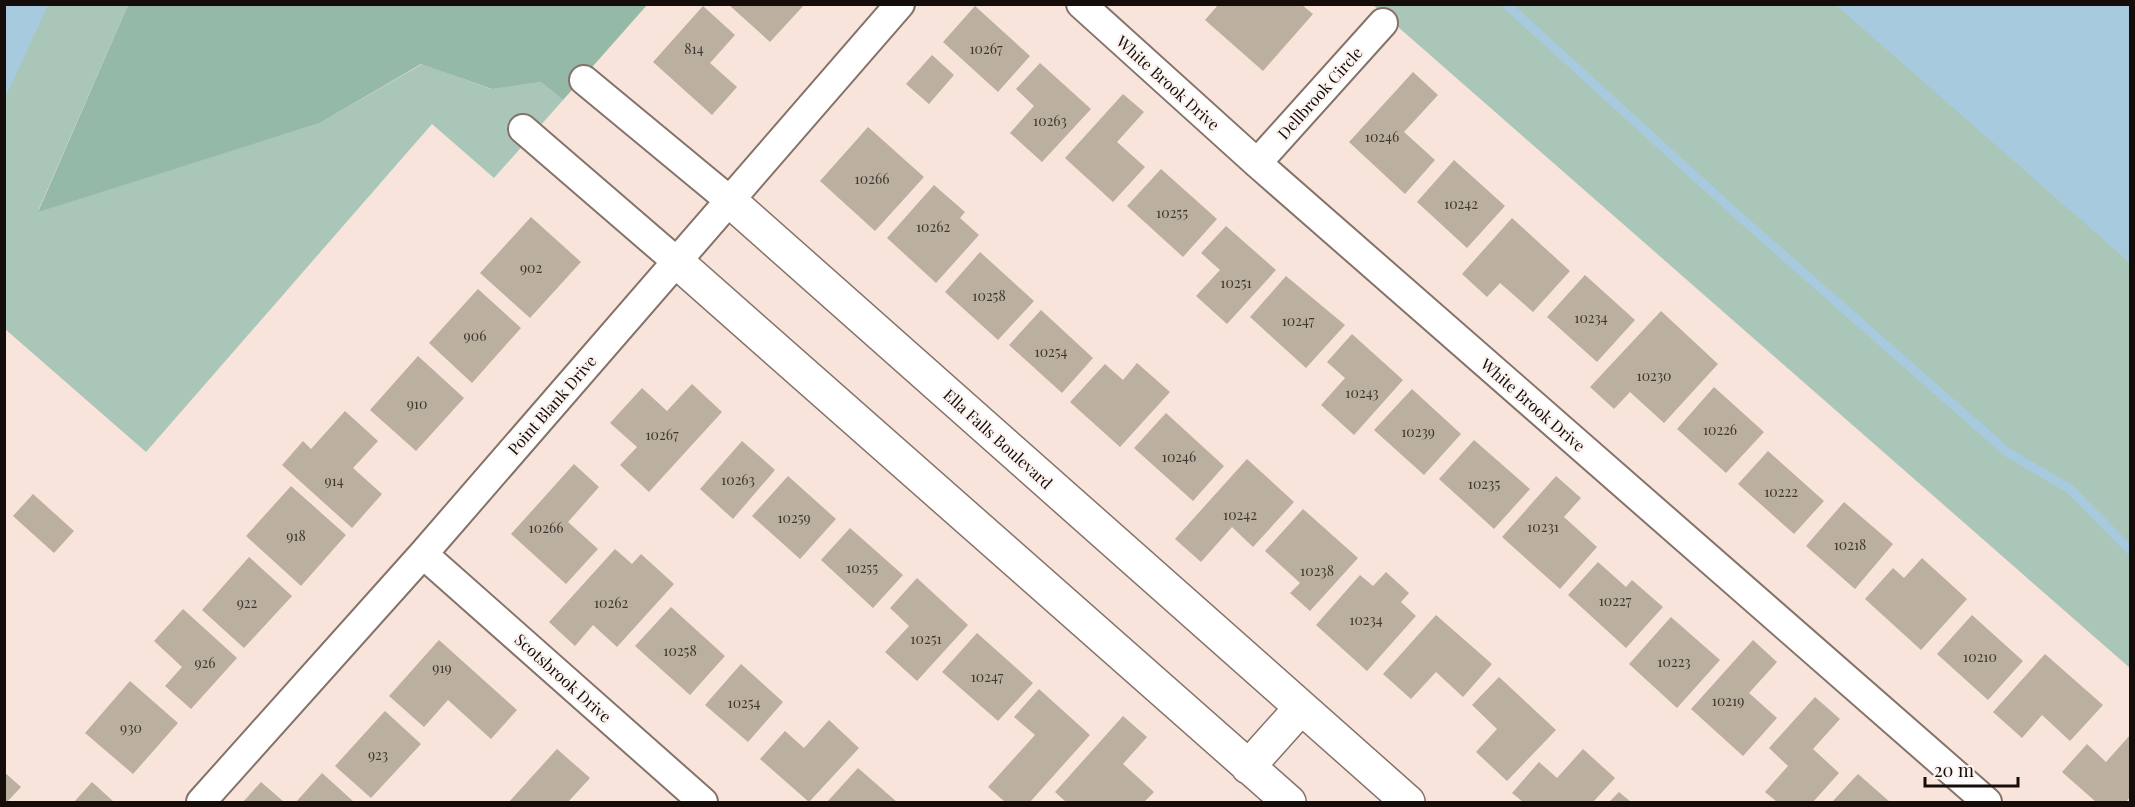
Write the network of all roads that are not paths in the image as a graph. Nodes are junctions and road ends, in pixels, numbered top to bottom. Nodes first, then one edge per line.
1 (900, 4) edge
2 (1081, 4) edge
3 (1383, 23) dead end
4 (584, 80) dead end
5 (523, 129) dead end
6 (1257, 163) junction
7 (729, 200) junction
8 (676, 261) junction
9 (423, 554) junction
10 (1300, 709) junction
11 (1248, 767) junction
12 (201, 802) edge
13 (703, 802) edge
14 (1289, 802) edge
15 (1408, 802) edge
16 (1987, 802) edge

1 - 7 street, Point Blank Drive
2 - 6 street, White Brook Drive
3 - 6 street, Dellbrook Circle
4 - 7 street, Ella Falls Boulevard
5 - 8 street
6 - 16 street, White Brook Drive
7 - 8 street, Point Blank Drive
7 - 10 street, Ella Falls Boulevard
8 - 9 street, Point Blank Drive
8 - 11 street
9 - 12 street, Point Blank Drive
9 - 13 street, Scotsbrook Drive
10 - 11 street
10 - 15 street, Ella Falls Boulevard
11 - 14 street

